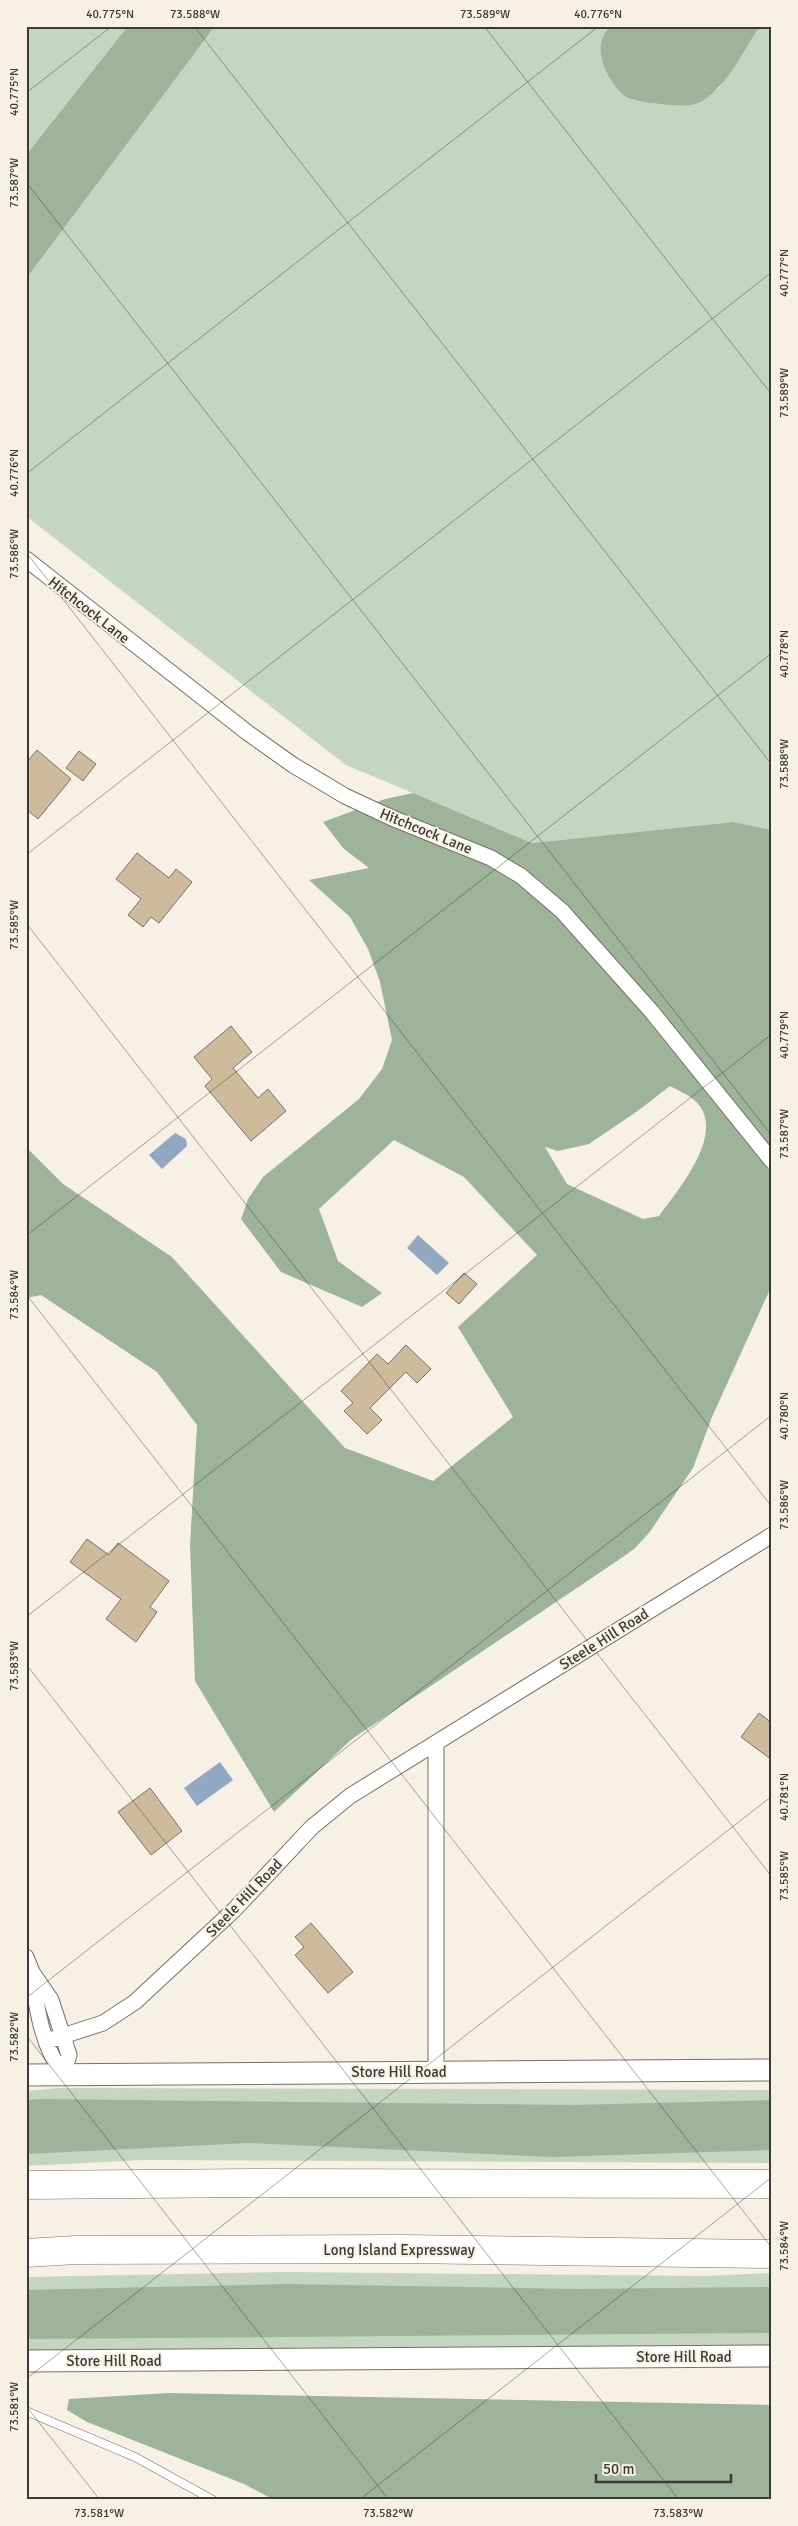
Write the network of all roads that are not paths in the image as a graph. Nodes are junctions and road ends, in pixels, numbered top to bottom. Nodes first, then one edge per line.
1 (26, 559) edge
2 (772, 1161) edge
3 (772, 1534) edge
4 (436, 1743) junction
5 (26, 1957) edge
6 (32, 1972) junction
7 (64, 2036) junction
8 (46, 2040) junction
9 (772, 2070) edge
10 (436, 2072) junction
11 (63, 2074) junction
12 (26, 2075) edge
13 (772, 2184) edge
14 (26, 2185) edge
15 (26, 2253) edge
16 (772, 2254) edge
17 (772, 2356) edge
18 (26, 2362) edge
19 (26, 2411) edge
20 (213, 2500) edge

1 - 2 street, Hitchcock Lane
3 - 4 street, Steele Hill Road
4 - 7 street, Steele Hill Road
4 - 10 street
5 - 6 street
6 - 7 street
6 - 8 street
7 - 8 street, Steele Hill Road
7 - 11 street
8 - 11 street
9 - 10 main road, Store Hill Road
10 - 11 main road, Store Hill Road
11 - 12 main road, Store Hill Road
13 - 14 highway
15 - 16 highway, Long Island Expressway
17 - 18 main road, Store Hill Road
19 - 20 lane

